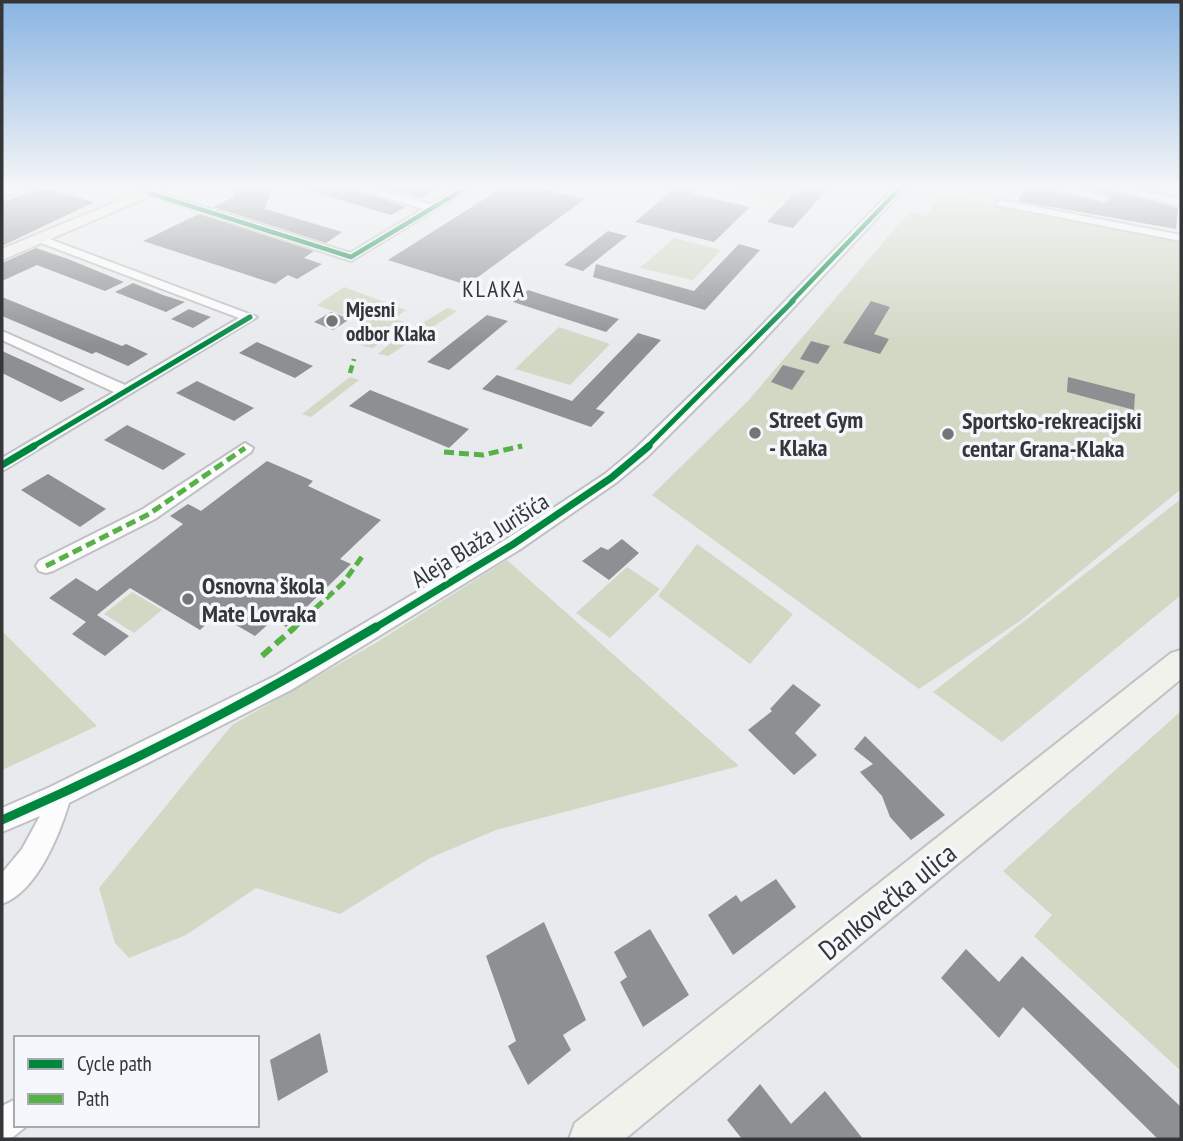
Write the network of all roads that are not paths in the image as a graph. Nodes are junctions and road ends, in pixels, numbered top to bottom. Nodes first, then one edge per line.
1 (40, 239) joint
2 (295, 239) edge
3 (380, 239) edge
4 (851, 239) edge
5 (2, 255) edge
6 (2, 335) edge
7 (125, 391) junction
8 (245, 449) dead end
9 (2, 465) edge
10 (46, 566) dead end
11 (1181, 662) edge
12 (60, 795) junction
13 (2, 820) edge
14 (2, 891) edge
15 (591, 1139) edge

1 - 5 street
1 - 7 street
2 - 3 street
4 - 12 street, Aleja Blaža Jurišića
6 - 7 street
7 - 9 street
8 - 10 street
11 - 15 main road, Dankovečka ulica
12 - 13 street, Aleja Blaža Jurišića
12 - 14 street

